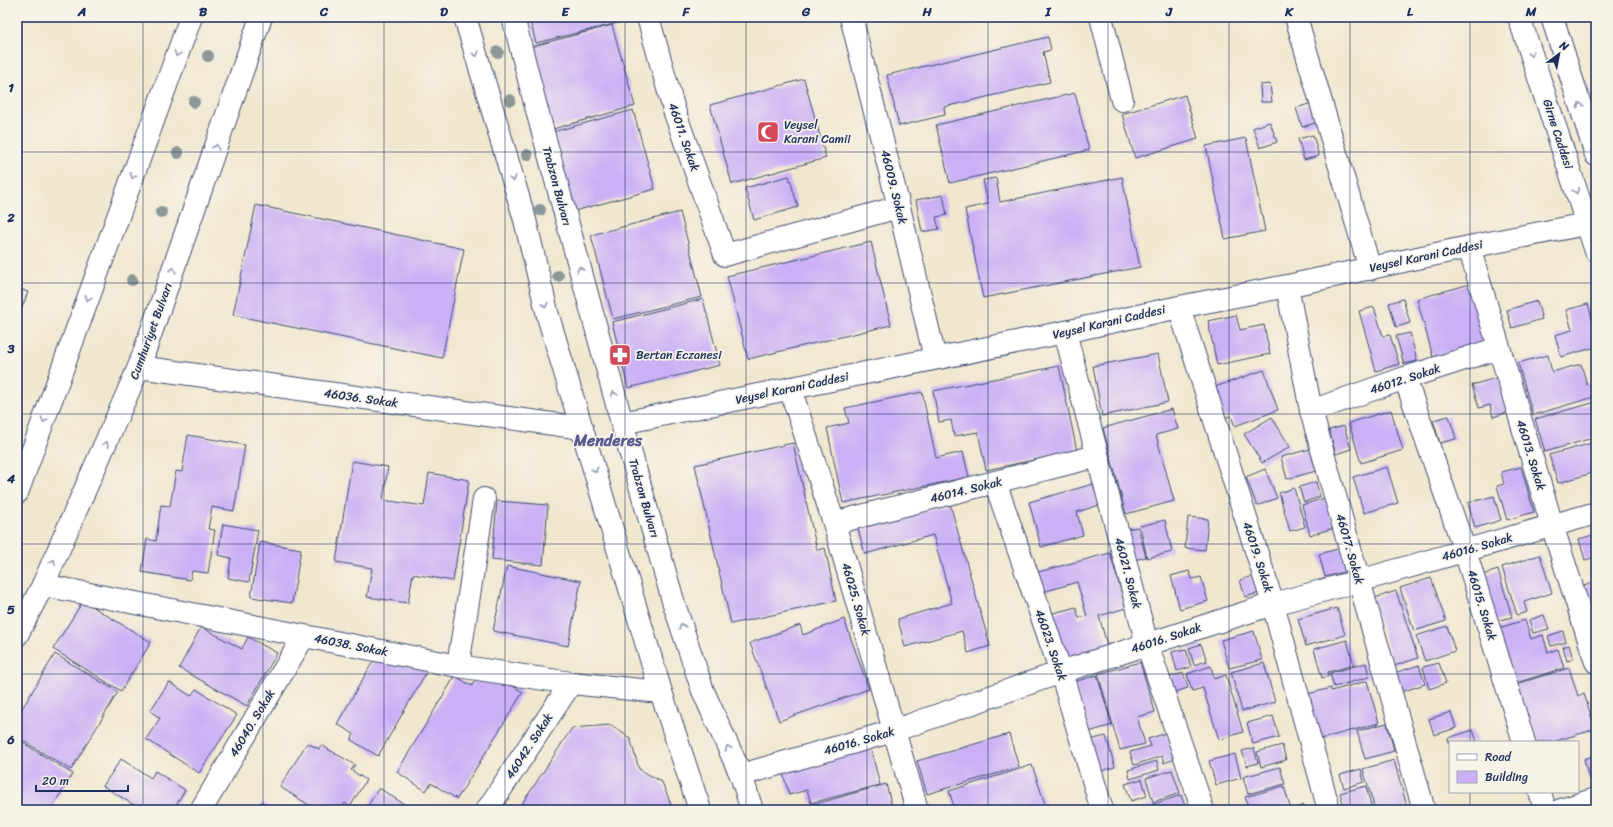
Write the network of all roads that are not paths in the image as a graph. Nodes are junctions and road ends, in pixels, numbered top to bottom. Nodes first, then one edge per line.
1 (191, 17) edge
2 (261, 17) edge
3 (465, 17) edge
4 (513, 17) edge
5 (648, 17) edge
6 (851, 17) edge
7 (1101, 17) edge
8 (1296, 17) edge
9 (1519, 17) edge
10 (1552, 17) edge
11 (1122, 100) dead end
12 (1596, 156) edge
13 (899, 207) junction
14 (1592, 223) edge
15 (1470, 247) junction
16 (1596, 251) edge
17 (1370, 269) junction
18 (1286, 286) junction
19 (1179, 307) junction
20 (1065, 332) junction
21 (1499, 348) junction
22 (935, 358) junction
23 (139, 367) junction
24 (1404, 378) junction
25 (790, 388) junction
26 (1311, 411) junction
27 (622, 423) junction
28 (582, 428) junction
29 (1098, 456) junction
30 (995, 482) junction
31 (17, 493) edge
32 (484, 499) dead end
33 (1596, 513) edge
34 (834, 523) junction
35 (1552, 525) junction
36 (1465, 551) junction
37 (1359, 581) junction
38 (43, 585) junction
39 (1273, 604) junction
40 (17, 635) edge
41 (304, 636) junction
42 (1147, 644) junction
43 (1596, 662) edge
44 (458, 666) junction
45 (1061, 672) junction
46 (571, 682) junction
47 (661, 692) junction
48 (893, 731) junction
49 (1524, 741) edge
50 (741, 775) junction
51 (1540, 793) edge
52 (1596, 799) edge
53 (201, 810) edge
54 (487, 810) edge
55 (700, 810) edge
56 (752, 810) edge
57 (917, 810) edge
58 (1102, 810) edge
59 (1203, 810) edge
60 (1329, 810) edge
61 (1424, 810) edge
62 (1545, 810) edge
63 (1561, 810) edge

1 -> 31 street
23 -> 2 street, Cumhuriyet Bulvarı
3 -> 28 street
27 -> 4 street, Trabzon Bulvarı
5 - 13 street, 46011. Sokak
6 - 13 street, 46009. Sokak
7 - 11 street
8 - 17 street
9 -> 14 street, Girne Caddesi
12 -> 10 street
13 - 22 street, 46009. Sokak
14 - 15 street, Veysel Karani Caddesi
14 - 16 street, Girne Caddesi
15 - 17 street, Veysel Karani Caddesi
15 - 21 street, 46013. Sokak
17 - 18 street, Veysel Karani Caddesi
18 - 19 street, Veysel Karani Caddesi
18 - 26 street, 46017. Sokak
19 - 20 street, Veysel Karani Caddesi
19 - 39 street, 46019. Sokak
20 - 22 street, Veysel Karani Caddesi
20 - 29 street, 46021. Sokak
21 - 24 street, 46012. Sokak
21 - 35 street, 46013. Sokak
22 - 25 street, Veysel Karani Caddesi
23 - 28 street, 46036. Sokak
38 -> 23 street, Cumhuriyet Bulvarı
24 - 26 street, 46012. Sokak
24 - 36 street, 46015. Sokak
25 - 27 street, Veysel Karani Caddesi
25 - 34 street, 46025. Sokak
26 - 37 street, 46017. Sokak
50 -> 27 street, Trabzon Bulvarı
28 -> 47 street
29 - 30 street, 46014. Sokak
29 - 42 street, 46021. Sokak
30 - 34 street, 46014. Sokak
30 - 45 street, 46023. Sokak
32 - 44 street
33 - 35 street, 46016. Sokak
34 - 48 street, 46025. Sokak
35 - 36 street, 46016. Sokak
35 - 43 street, 46013. Sokak
36 - 37 street, 46016. Sokak
36 - 49 street, 46015. Sokak
37 - 39 street, 46016. Sokak
37 - 61 street, 46017. Sokak
38 - 40 street, Cumhuriyet Bulvarı
38 - 41 street, 46038. Sokak
39 - 42 street, 46016. Sokak
39 - 60 street, 46019. Sokak
41 - 44 street, 46038. Sokak
41 - 53 street, 46040. Sokak
42 - 45 street, 46016. Sokak
42 - 59 street, 46021. Sokak
44 - 46 street, 46038. Sokak
45 - 48 street, 46016. Sokak
45 - 58 street, 46023. Sokak
46 - 47 street, 46038. Sokak
46 - 54 street, 46042. Sokak
47 - 55 street
48 - 50 street, 46016. Sokak
48 - 57 street, 46025. Sokak
50 - 56 street, Trabzon Bulvarı
51 - 62 street
52 - 63 street

